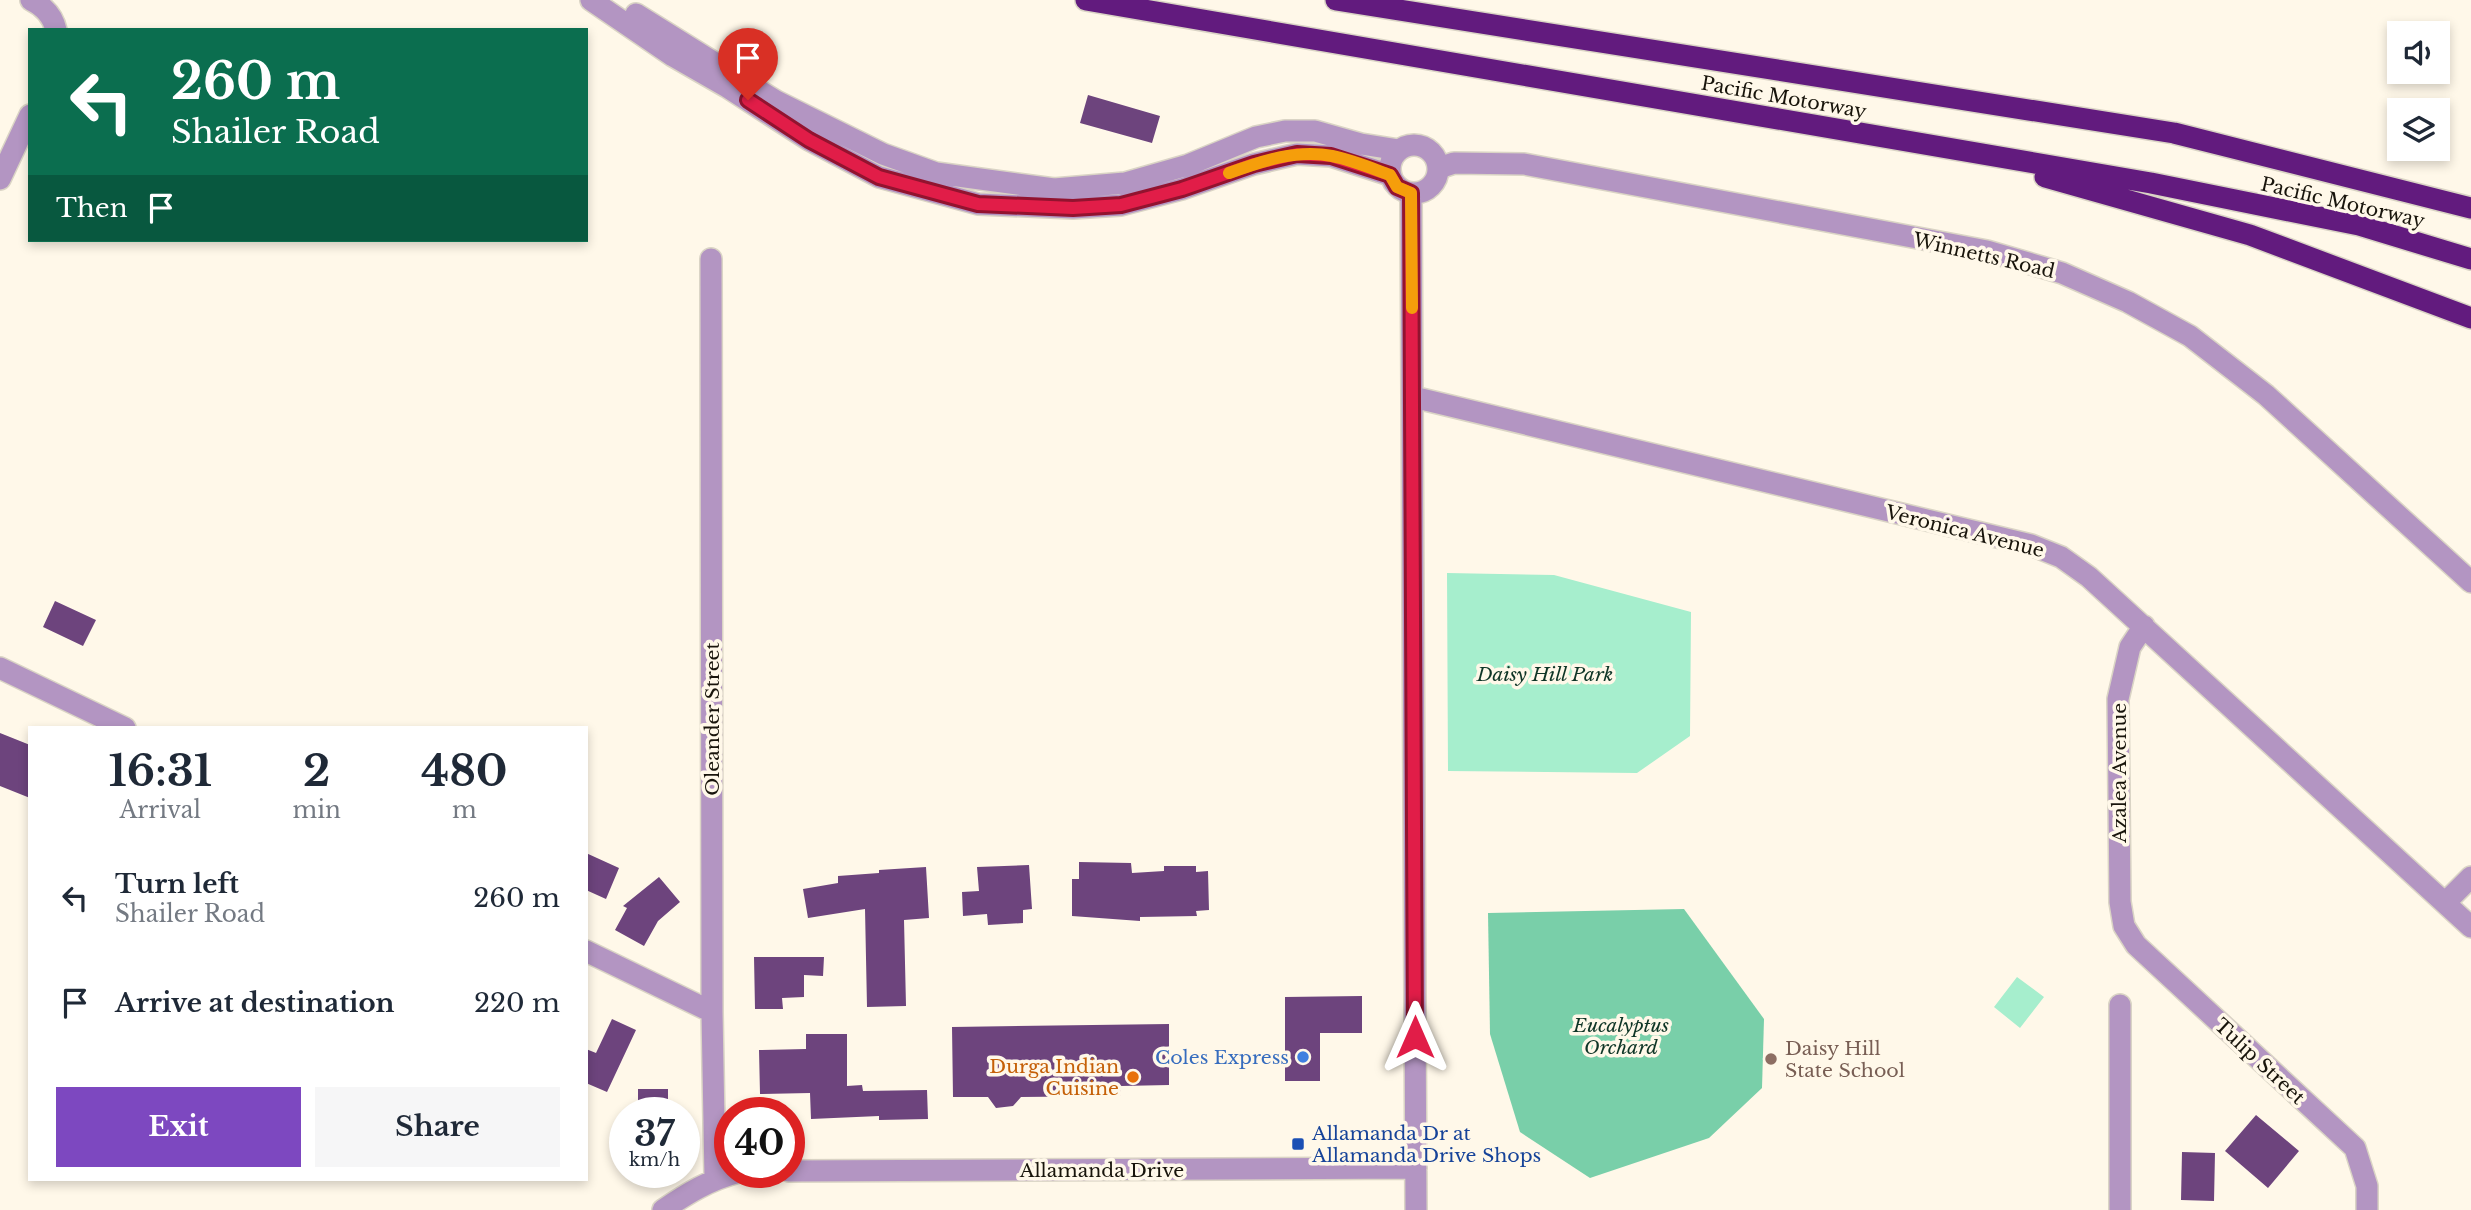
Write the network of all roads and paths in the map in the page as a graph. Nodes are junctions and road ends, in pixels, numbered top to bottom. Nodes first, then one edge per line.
1 (31, 0) edge
2 (591, 0) edge
3 (602, 0) edge
4 (1086, 0) edge
5 (1336, 0) edge
6 (56, 28) edge
7 (28, 119) edge
8 (1939, 147) junction
9 (1399, 150) junction
10 (1439, 167) junction
11 (1390, 175) junction
12 (0, 179) edge
13 (1411, 193) junction
14 (2471, 208) edge
15 (711, 259) dead end
16 (2471, 259) edge
17 (2471, 318) edge
18 (1413, 397) junction
19 (2471, 582) edge
20 (2144, 626) junction
21 (0, 668) edge
22 (121, 726) edge
23 (2471, 877) edge
24 (2445, 903) junction
25 (2124, 926) joint
26 (2471, 927) edge
27 (588, 952) edge
28 (2120, 1005) dead end
29 (712, 1012) junction
30 (714, 1123) edge
31 (1416, 1168) junction
32 (805, 1171) edge
33 (714, 1178) edge
34 (663, 1210) edge
35 (1416, 1210) edge
36 (2120, 1210) edge
37 (2367, 1210) edge

1 - 6 street
2 - 11 street
3 - 9 street
4 - 8 highway, Pacific Motorway
5 - 14 highway, Pacific Motorway
7 - 12 street
8 - 16 highway, Pacific Motorway
8 - 17 highway
9 - 10 street
9 - 11 street
10 - 13 street
10 - 19 street, Winnetts Road
11 - 13 street
13 - 18 street
15 - 29 street, Oleander Street
18 - 20 street, Veronica Avenue
18 - 31 street
20 - 24 street, Veronica Avenue
20 - 25 street, Azalea Avenue
21 - 22 street
23 - 24 street
24 - 26 street, Veronica Avenue
25 - 37 street, Tulip Street
27 - 29 street
28 - 36 street
29 - 30 street, Oleander Street
31 - 32 street, Allamanda Drive
31 - 35 street
33 - 34 street

